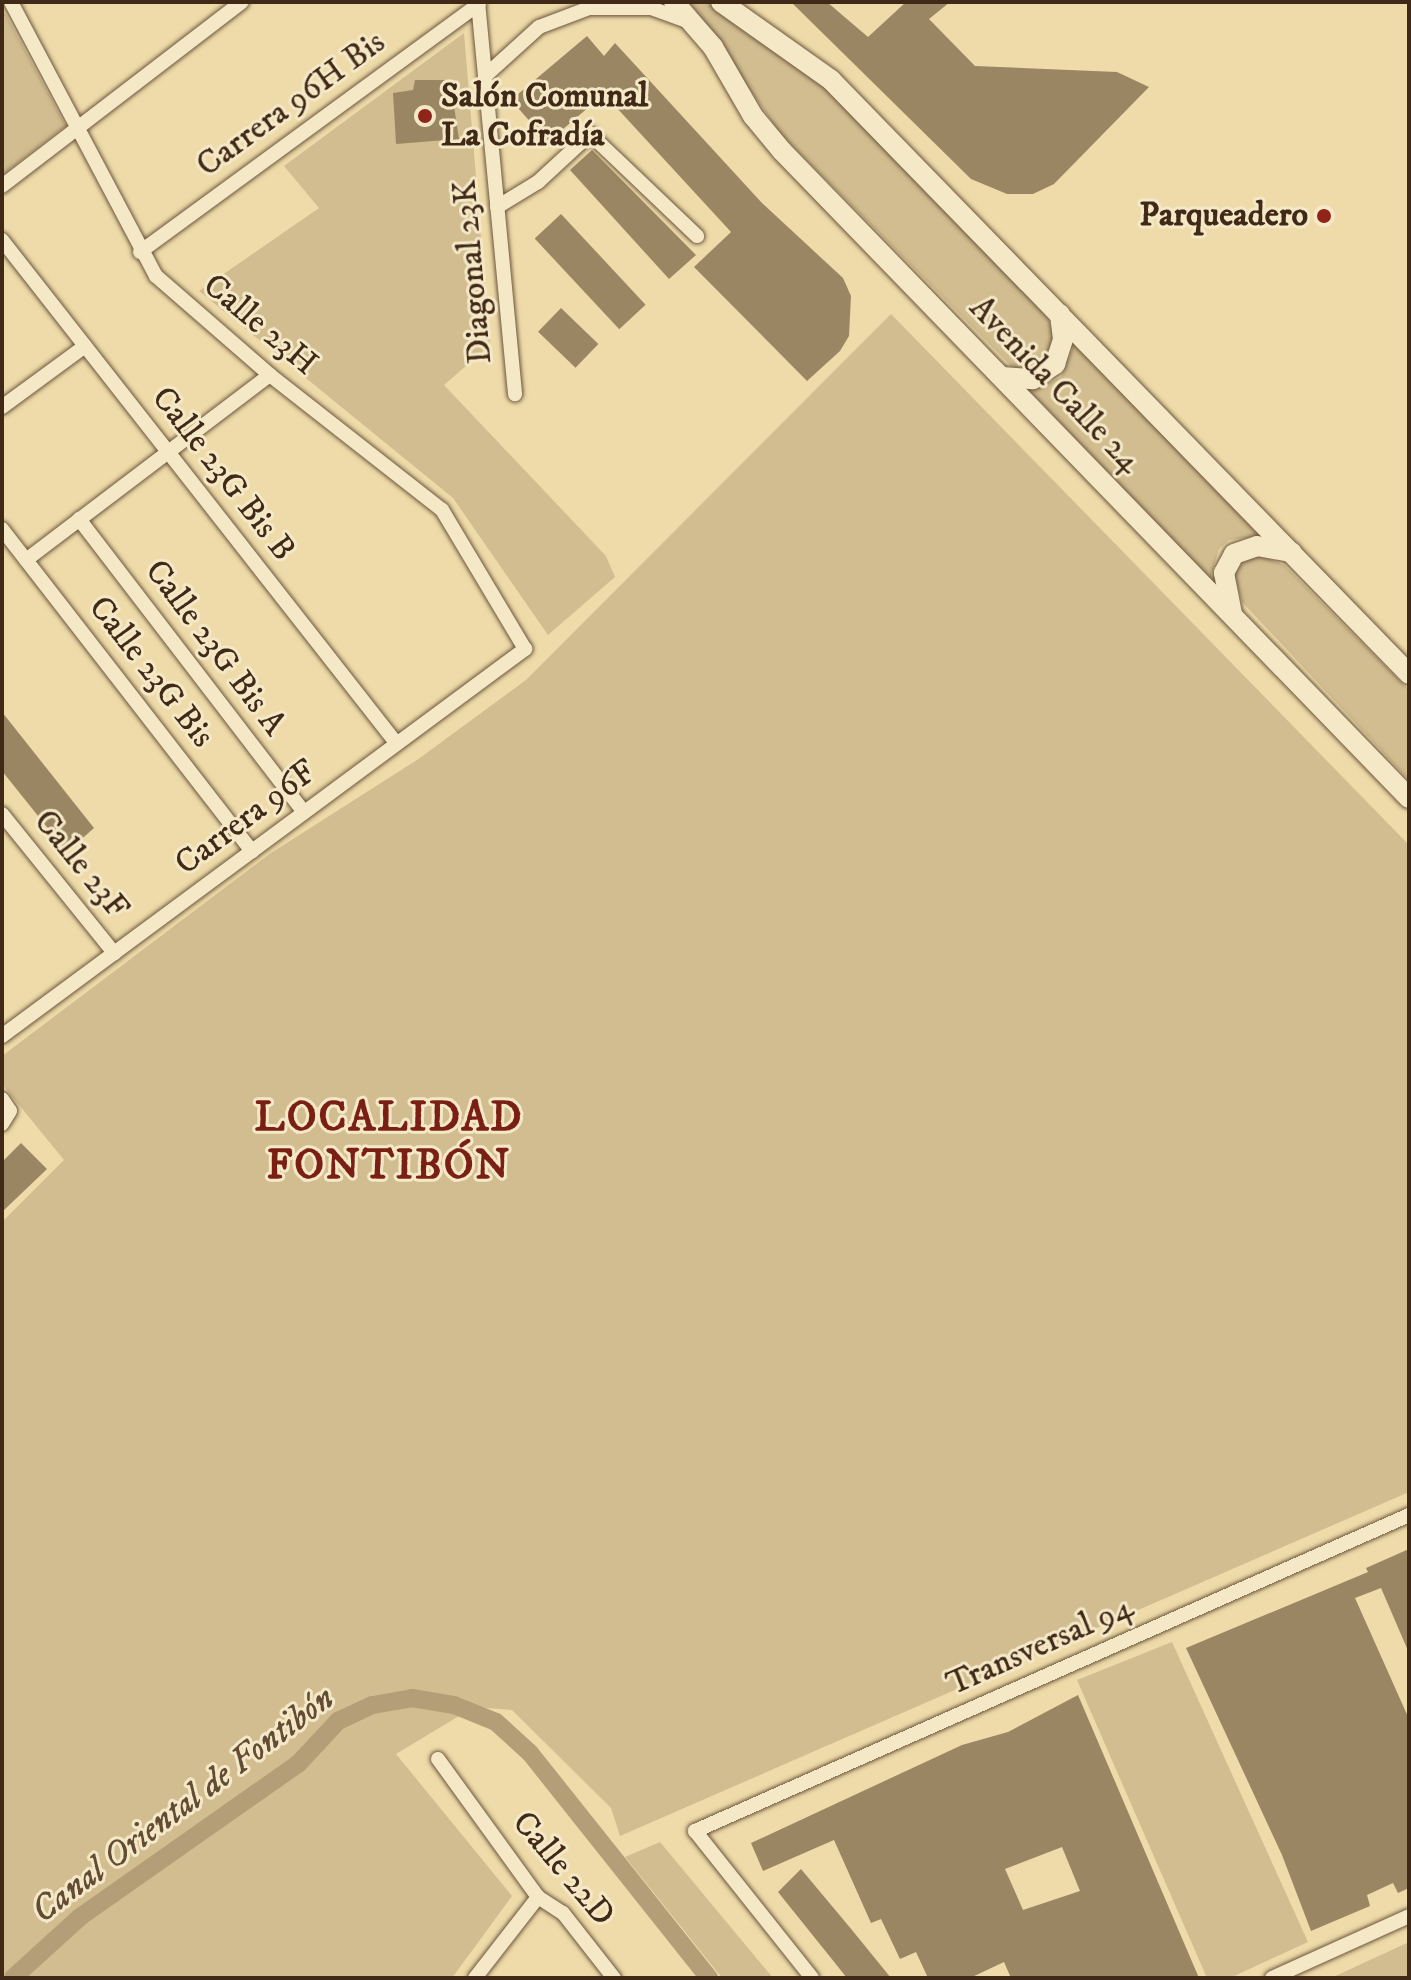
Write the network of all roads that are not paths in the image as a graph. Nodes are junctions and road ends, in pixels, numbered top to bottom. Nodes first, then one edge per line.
1 (11, 2) edge
2 (242, 2) edge
3 (674, 2) edge
4 (721, 2) edge
5 (478, 3) edge
6 (696, 26) junction
7 (485, 76) junction
8 (76, 127) junction
9 (2, 186) edge
10 (497, 207) junction
11 (697, 236) dead end
12 (2, 240) edge
13 (140, 252) junction
14 (1060, 314) junction
15 (85, 346) junction
16 (270, 375) junction
17 (1002, 377) junction
18 (515, 394) dead end
19 (2, 407) edge
20 (168, 452) junction
21 (79, 519) junction
22 (2, 529) edge
23 (1291, 552) junction
24 (26, 560) junction
25 (1234, 617) junction
26 (525, 649) joint
27 (1409, 674) edge
28 (397, 744) junction
29 (1409, 798) edge
30 (304, 812) junction
31 (2, 814) edge
32 (252, 851) junction
33 (114, 953) junction
34 (2, 1036) edge
35 (2, 1099) edge
36 (2, 1124) edge
37 (1409, 1515) edge
38 (438, 1759) dead end
39 (538, 1897) junction
40 (1409, 1916) edge
41 (475, 1978) edge
42 (614, 1978) edge
43 (812, 1978) edge
44 (1272, 1978) edge

1 - 8 street, Calle 23H
2 - 8 street
3 - 6 main road, Avenida Calle 24
4 - 14 main road, Avenida Calle 24
5 - 7 street, Diagonal 23K
5 - 13 street, Carrera 96H Bis
6 - 7 street
6 - 17 main road, Avenida Calle 24
7 - 10 street, Diagonal 23K
8 - 9 street
8 - 13 street, Calle 23H
10 - 11 street
10 - 18 street, Diagonal 23K
12 - 15 street, Calle 23G Bis B
13 - 16 street, Calle 23H
14 - 17 main road
14 - 23 main road, Avenida Calle 24
15 - 19 street
15 - 20 street, Calle 23G Bis B
16 - 20 street
16 - 26 street, Calle 23H
17 - 25 main road, Avenida Calle 24
20 - 21 street
20 - 28 street, Calle 23G Bis B
21 - 24 street
21 - 30 street, Calle 23G Bis A
22 - 24 street, Calle 23G Bis
23 - 25 main road
23 - 27 main road, Avenida Calle 24
24 - 32 street, Calle 23G Bis
25 - 29 main road, Avenida Calle 24
26 - 28 street, Carrera 96F
28 - 30 street, Carrera 96F
30 - 32 street, Carrera 96F
31 - 33 street, Calle 23F
32 - 33 street, Carrera 96F
33 - 34 street, Carrera 96F
35 - 36 street
37 - 43 street, Transversal 94
38 - 39 street, Calle 22D
39 - 41 street
39 - 42 street, Calle 22D
40 - 44 street

